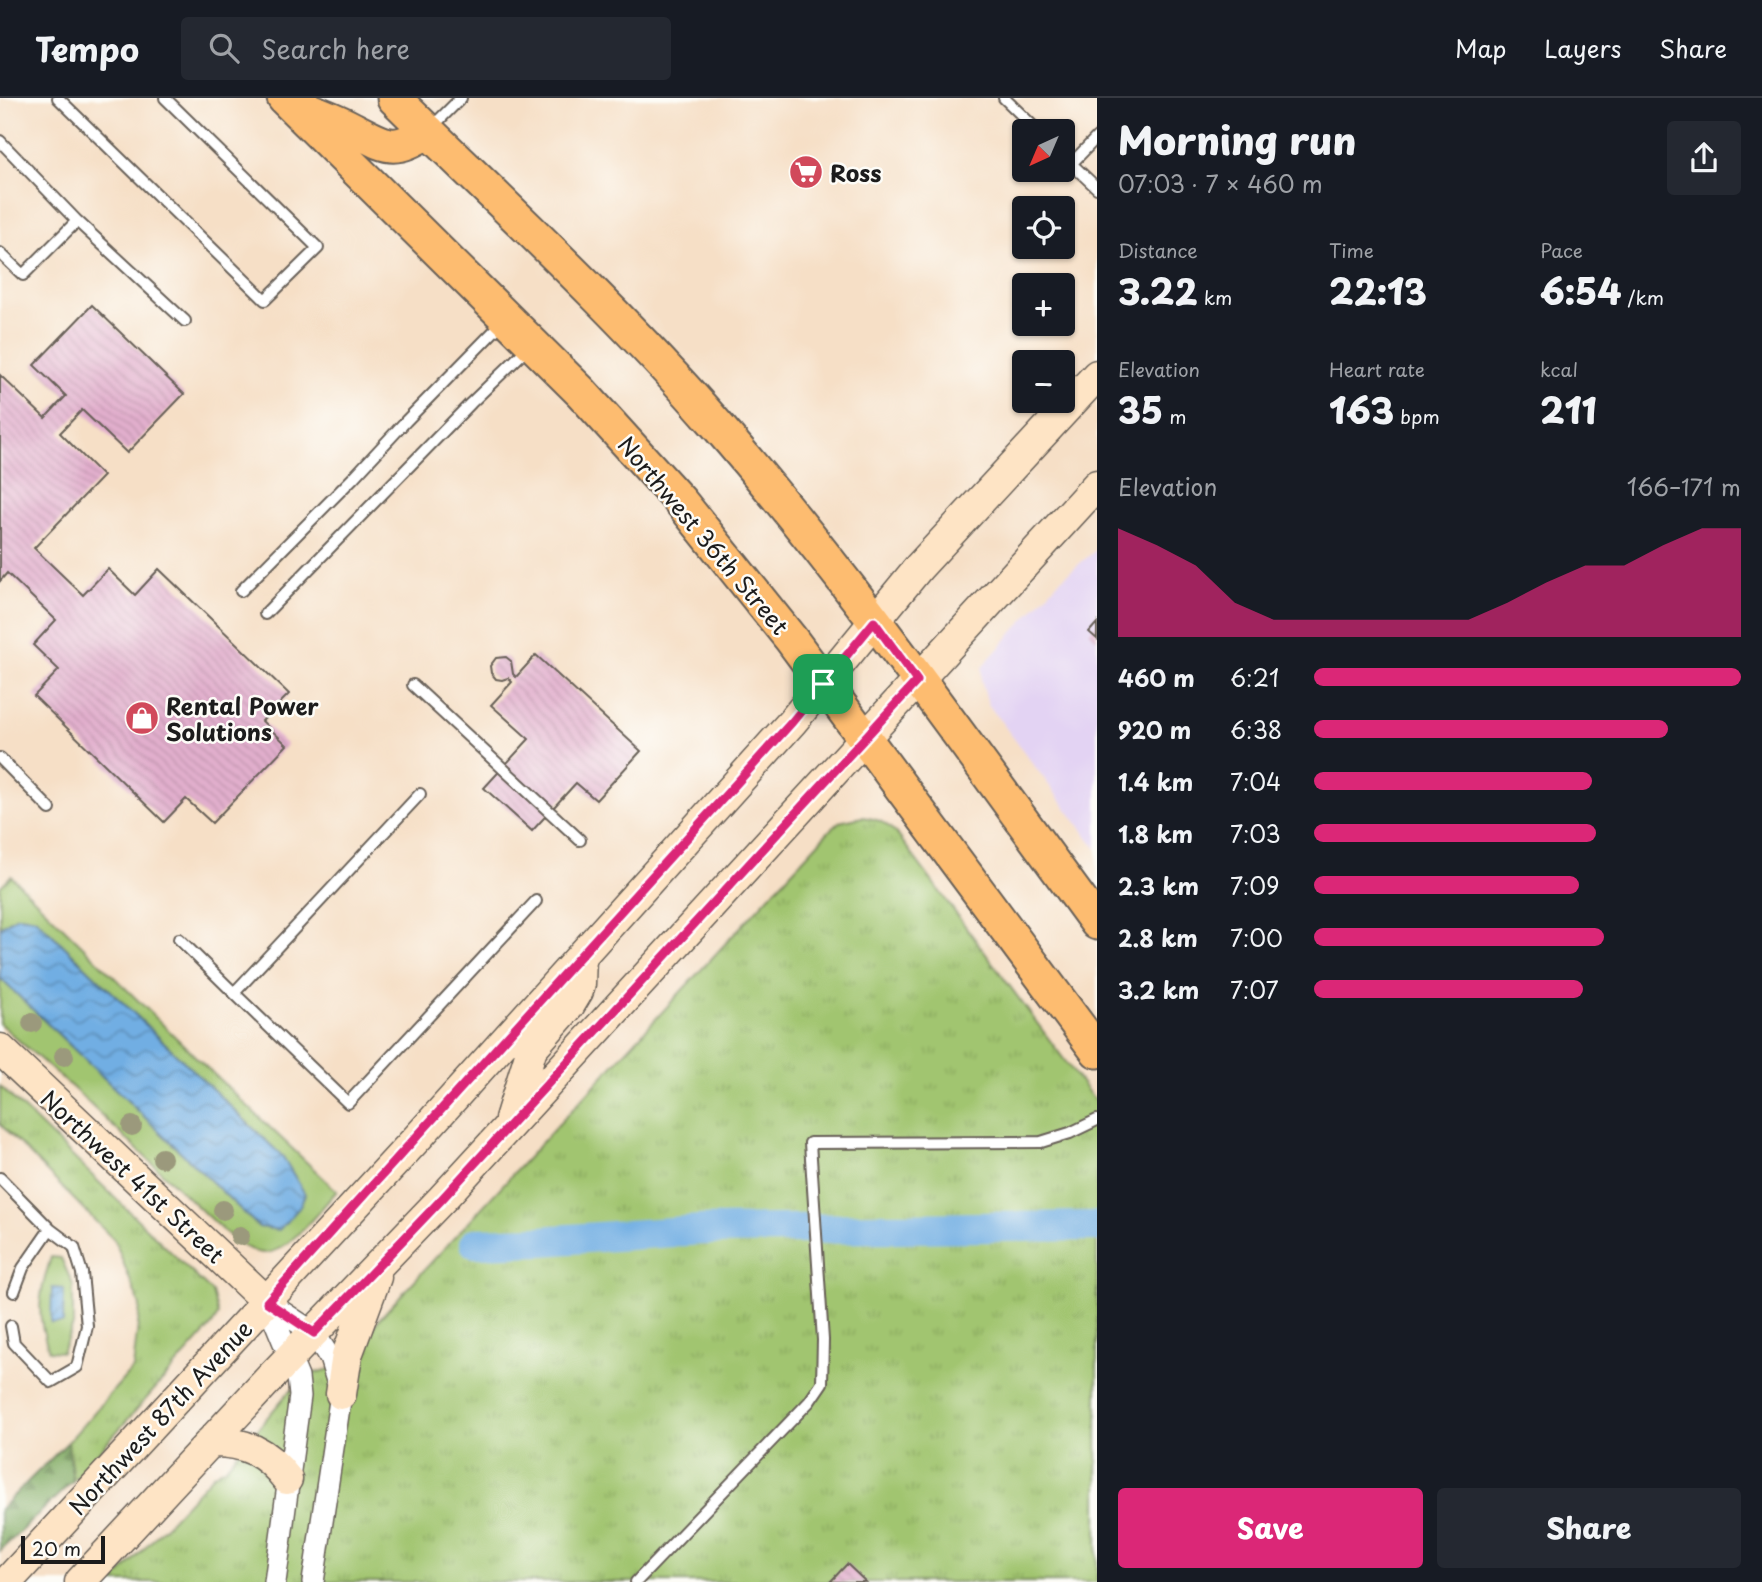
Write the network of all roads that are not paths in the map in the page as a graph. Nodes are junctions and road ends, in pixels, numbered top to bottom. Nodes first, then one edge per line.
1 (58, 98) edge
2 (165, 98) edge
3 (394, 98) edge
4 (461, 98) edge
5 (1004, 98) edge
6 (285, 99) edge
7 (1026, 119) edge
8 (428, 131) junction
9 (1097, 137) edge
10 (0, 141) edge
11 (1075, 160) edge
12 (1075, 168) edge
13 (1097, 188) edge
14 (77, 220) junction
15 (0, 253) edge
16 (508, 318) junction
17 (185, 321) dead end
18 (533, 343) junction
19 (1097, 375) edge
20 (1097, 485) edge
21 (241, 591) dead end
22 (265, 614) dead end
23 (874, 622) junction
24 (917, 681) junction
25 (823, 684) junction
26 (413, 685) dead end
27 (865, 738) junction
28 (0, 758) edge
29 (419, 794) dead end
30 (50, 808) dead end
31 (580, 839) dead end
32 (536, 901) dead end
33 (1097, 923) edge
34 (179, 939) dead end
35 (580, 956) junction
36 (234, 993) junction
37 (1086, 1027) edge
38 (0, 1049) edge
39 (1097, 1051) edge
40 (1097, 1120) edge
41 (506, 1129) junction
42 (0, 1178) edge
43 (50, 1229) junction
44 (382, 1263) junction
45 (14, 1292) dead end
46 (267, 1302) junction
47 (11, 1326) dead end
48 (314, 1333) junction
49 (290, 1357) junction
50 (341, 1394) junction
51 (210, 1442) junction
52 (288, 1479) junction
53 (7, 1582) edge
54 (80, 1582) edge
55 (275, 1582) edge
56 (313, 1582) edge
57 (636, 1582) edge

1 - 2 lane
3 - 8 main road
4 - 8 lane
5 - 7 lane
6 - 8 main road
6 - 16 main road, Northwest 36th Street
8 - 23 main road
9 - 11 lane
10 - 14 lane
12 - 13 lane
14 - 15 lane
14 - 17 lane
16 - 18 main road, Northwest 36th Street
16 - 21 lane
18 - 22 lane
18 - 25 main road, Northwest 36th Street
19 - 23 main road, Northwest 87th Avenue
20 - 24 main road
23 - 24 main road
23 - 25 main road, Northwest 87th Avenue
24 - 27 main road
24 - 33 main road
25 - 27 main road, Northwest 36th Street
25 - 35 main road, Northwest 87th Avenue
26 - 31 lane
27 - 37 main road, Northwest 36th Street
27 - 41 main road
28 - 30 lane
29 - 36 lane
32 - 36 lane
34 - 36 lane
35 - 41 main road
35 - 46 main road, Northwest 87th Avenue
37 - 39 main road, Northwest 36th Street
38 - 46 main road, Northwest 41st Street
40 - 57 lane
41 - 44 main road
42 - 43 lane
43 - 45 lane
43 - 47 lane
44 - 48 main road
44 - 50 main road
46 - 48 street, Northwest 41st Street
46 - 49 street, Northwest 41st Street
46 - 53 main road, Northwest 87th Avenue
48 - 49 main road
48 - 50 street, Northwest 41st Street
49 - 51 main road
49 - 52 street, Northwest 41st Street
50 - 56 street, Northwest 41st Street
51 - 52 main road
51 - 54 main road
52 - 55 street, Northwest 41st Street

